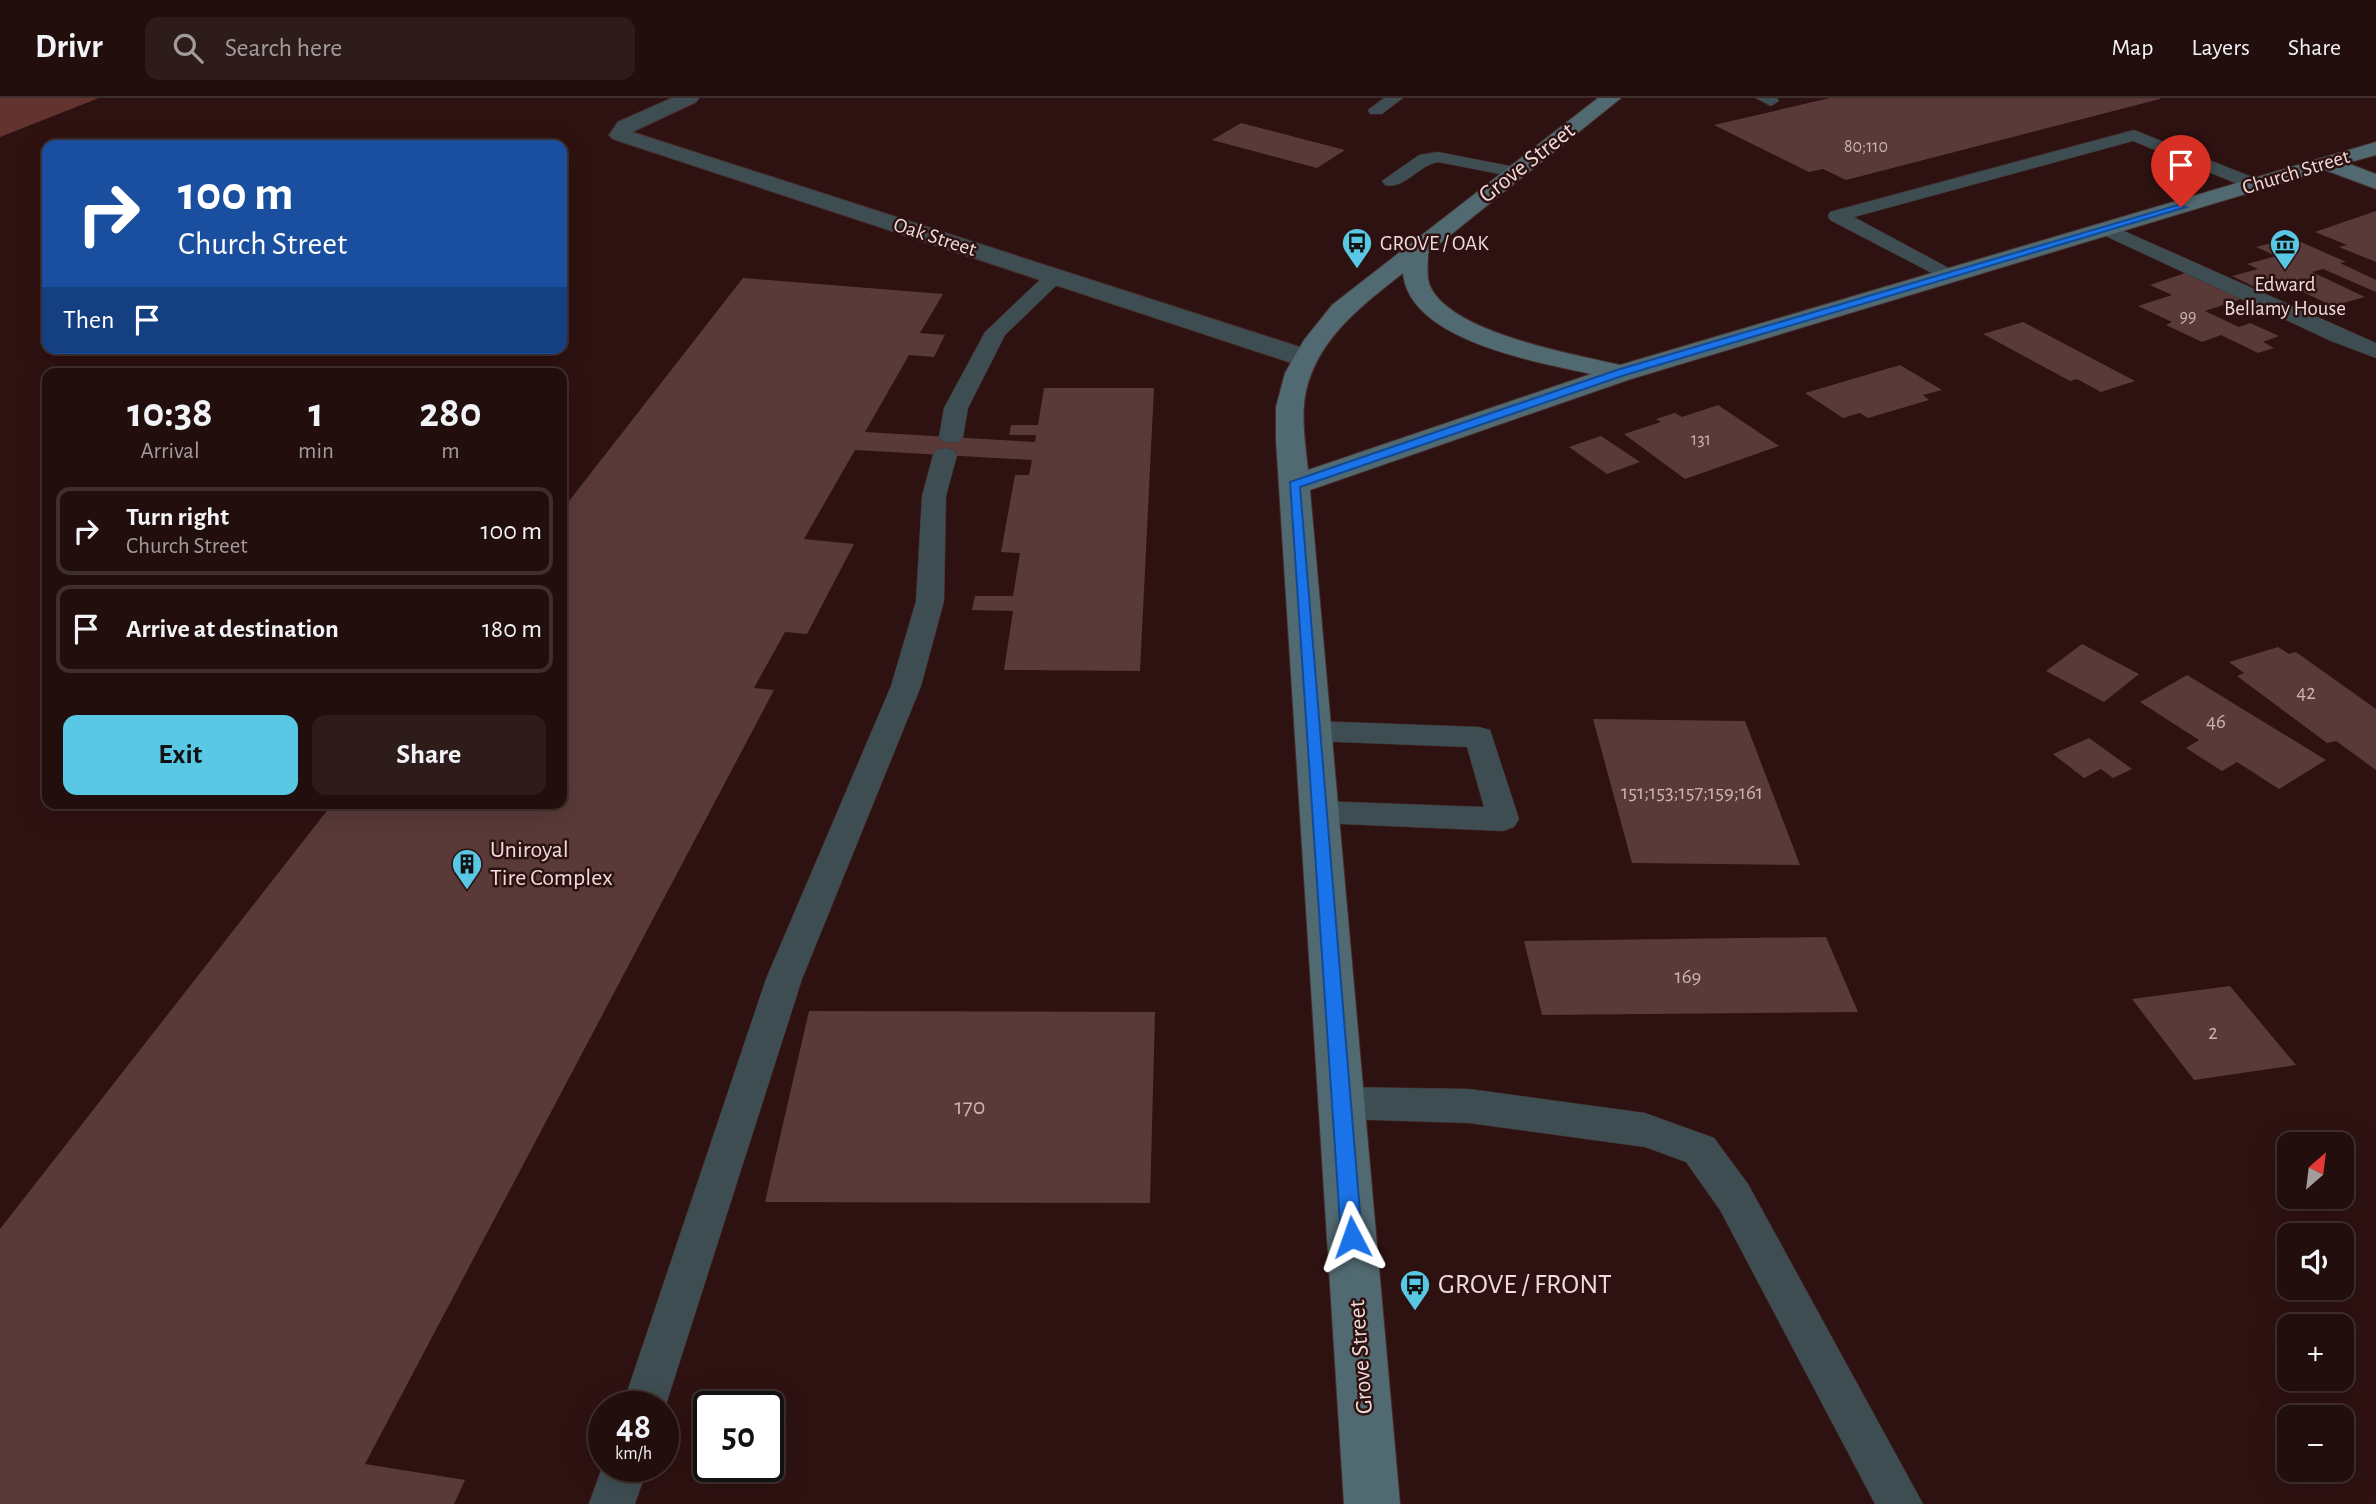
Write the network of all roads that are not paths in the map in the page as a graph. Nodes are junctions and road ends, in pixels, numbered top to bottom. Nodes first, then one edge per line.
1 (1395, 98) edge
2 (1607, 99) edge
3 (678, 102) edge
4 (1376, 110) dead end
5 (2376, 148) edge
6 (2326, 163) junction
7 (1515, 172) junction
8 (1391, 181) dead end
9 (2376, 182) edge
10 (2256, 184) junction
11 (2106, 229) junction
12 (1416, 249) junction
13 (1949, 276) junction
14 (1054, 277) junction
15 (2376, 351) edge
16 (1305, 358) junction
17 (1621, 373) junction
18 (1294, 485) junction
19 (1313, 731) junction
20 (1318, 812) junction
21 (1341, 1103) junction
22 (649, 1391) edge
23 (620, 1482) edge
24 (612, 1504) edge
25 (1372, 1504) edge
26 (1900, 1504) edge

1 - 4 lane
2 - 7 main road, Grove Street
3 - 14 street, Oak Street
5 - 6 main road, Church Street
6 - 9 main road
6 - 10 main road, Church Street
7 - 8 lane
7 - 12 main road, Grove Street
10 - 11 main road, Church Street
10 - 13 lane
11 - 13 main road, Church Street
11 - 15 lane
12 - 16 main road, Grove Street
12 - 17 main road
13 - 17 main road, Church Street
14 - 16 street, Oak Street
14 - 22 lane
16 - 18 main road, Grove Street
17 - 18 main road, Church Street
18 - 19 main road, Grove Street
19 - 20 main road, Grove Street
19 - 20 lane
20 - 21 main road, Grove Street
21 - 25 main road, Grove Street
21 - 26 lane
23 - 24 lane

